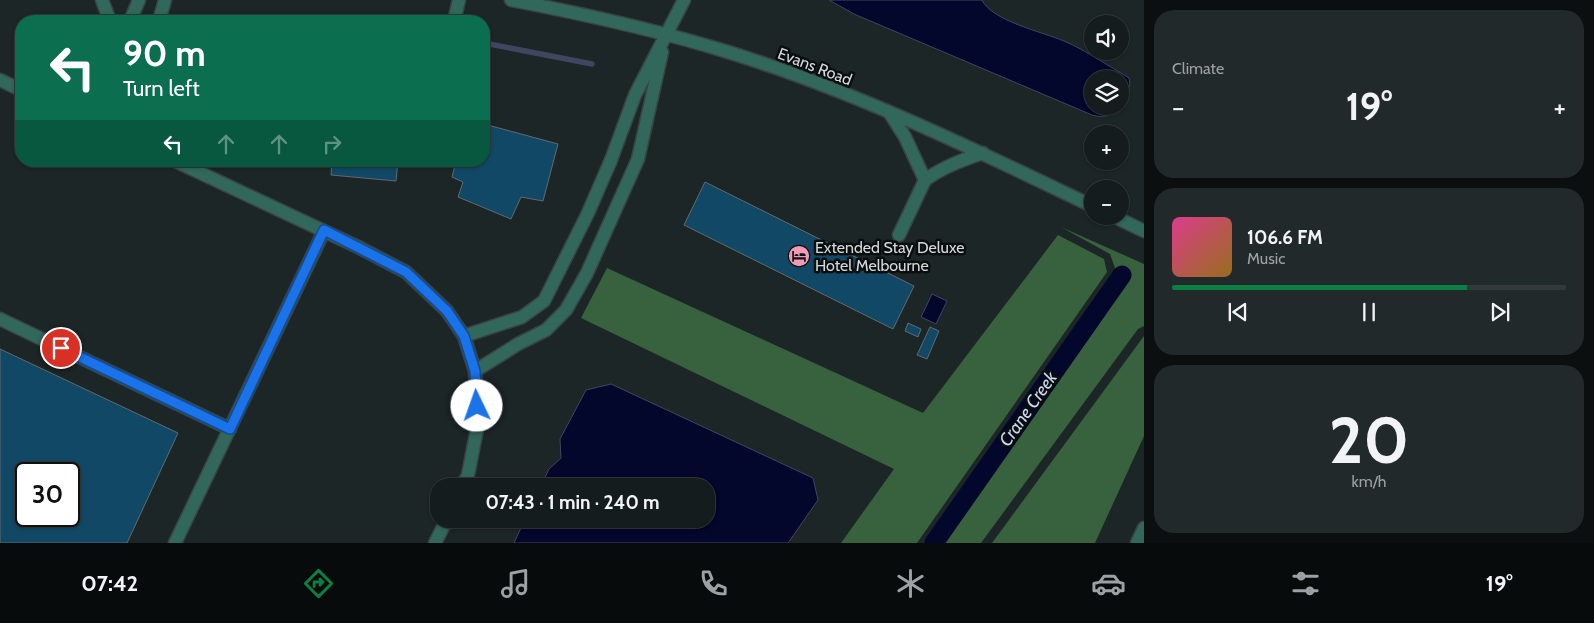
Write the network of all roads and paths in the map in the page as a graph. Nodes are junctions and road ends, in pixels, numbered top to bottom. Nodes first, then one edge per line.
1 (102, 0) edge
2 (139, 0) edge
3 (165, 0) edge
4 (459, 0) edge
5 (511, 0) edge
6 (684, 0) edge
7 (108, 15) edge
8 (133, 15) edge
9 (161, 15) edge
10 (455, 15) edge
11 (666, 35) junction
12 (0, 80) edge
13 (15, 87) edge
14 (889, 112) junction
15 (983, 153) junction
16 (188, 167) edge
17 (925, 180) junction
18 (1084, 202) edge
19 (1129, 224) edge
20 (324, 230) junction
21 (1144, 231) edge
22 (899, 235) dead end
23 (0, 319) edge
24 (464, 336) junction
25 (475, 371) junction
26 (230, 429) junction
27 (466, 478) edge
28 (442, 528) edge
29 (1144, 528) edge
30 (175, 543) edge
31 (435, 543) edge
32 (1137, 543) edge

1 - 7 street
2 - 8 street
3 - 9 street
4 - 10 street
5 - 11 street, Evans Road
6 - 11 street
11 - 14 street, Evans Road
11 - 24 street
11 - 25 street
12 - 13 street
14 - 15 street, Evans Road
14 - 17 street
15 - 17 street
15 - 18 street, Evans Road
16 - 20 street
17 - 22 street
19 - 21 street
20 - 24 street
20 - 26 street
23 - 26 street
24 - 25 street
25 - 27 street
26 - 30 street
28 - 31 street
29 - 32 street

